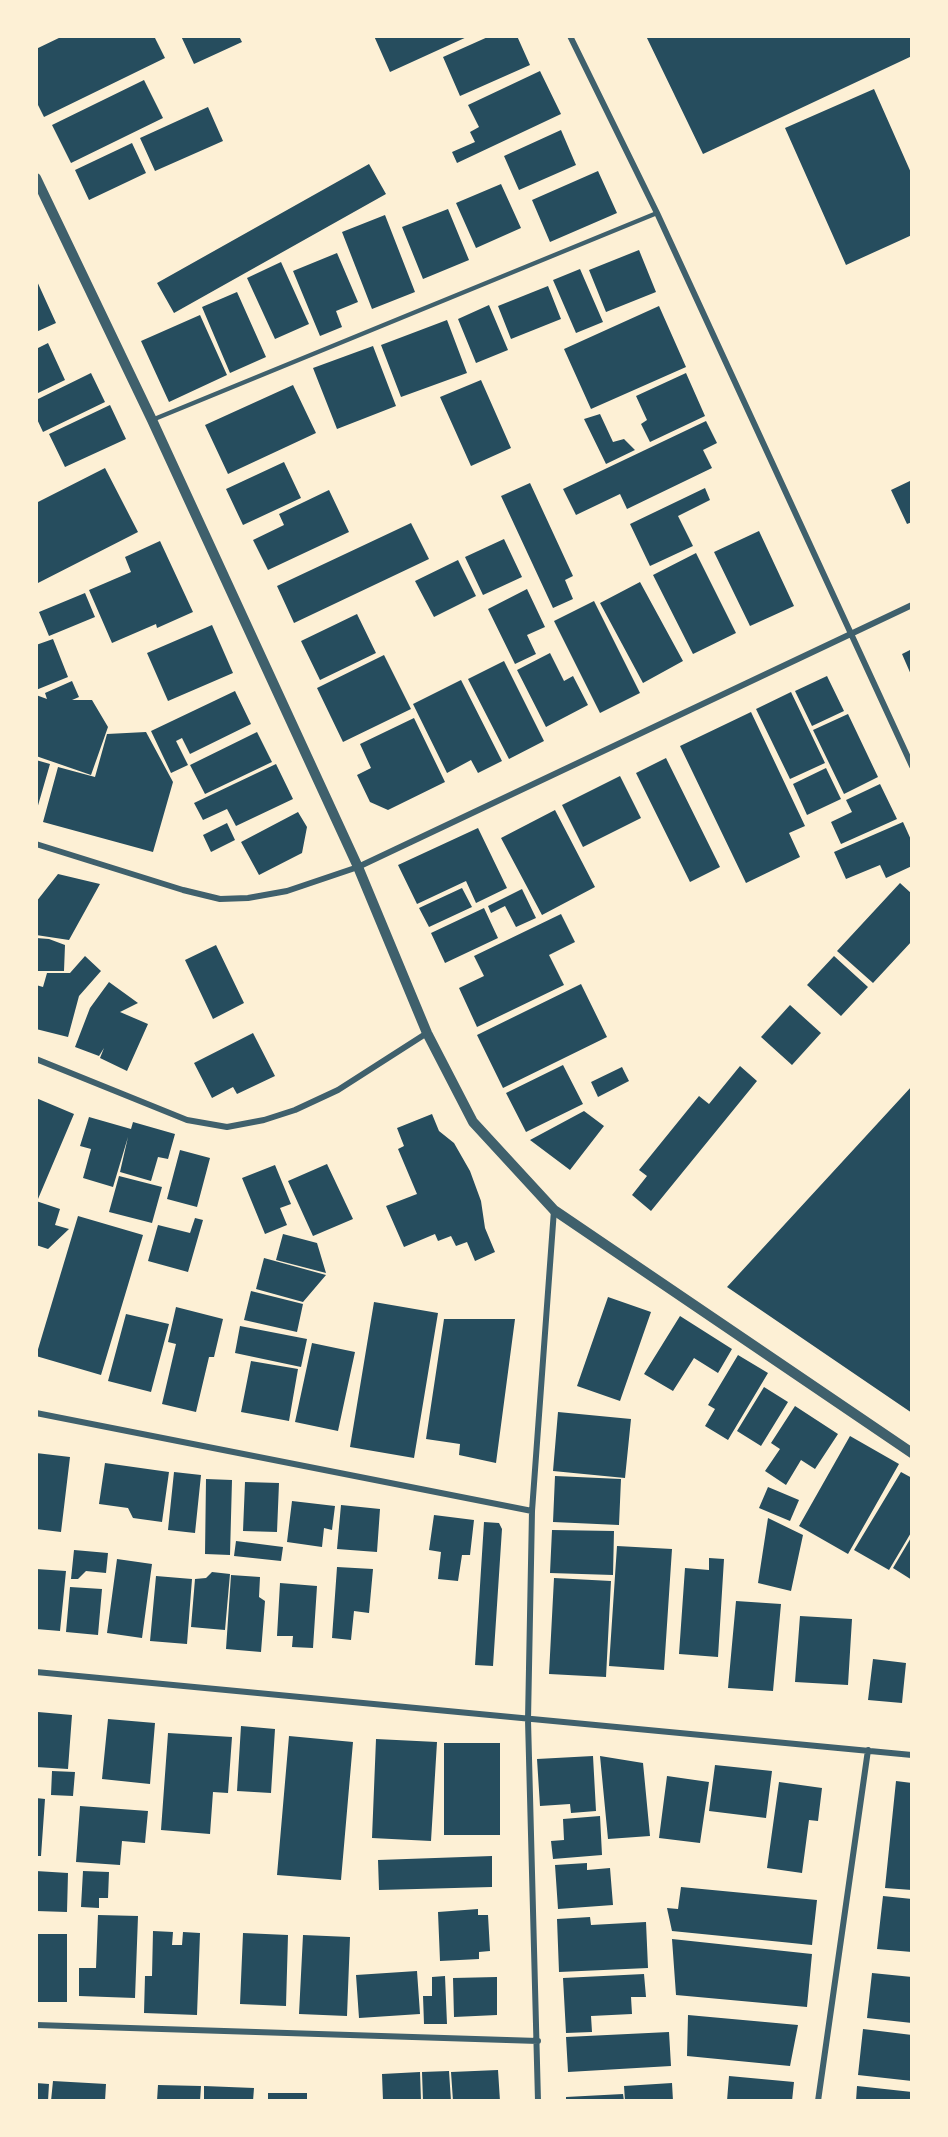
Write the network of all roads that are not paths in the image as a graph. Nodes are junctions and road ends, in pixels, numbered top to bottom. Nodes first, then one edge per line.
1 (570, 36) edge
2 (36, 178) edge
3 (657, 213) junction
4 (152, 420) junction
5 (912, 605) edge
6 (852, 633) junction
7 (912, 766) edge
8 (36, 844) edge
9 (358, 867) junction
10 (427, 1033) junction
11 (36, 1059) edge
12 (554, 1210) junction
13 (36, 1413) edge
14 (912, 1453) edge
15 (532, 1511) junction
16 (36, 1672) edge
17 (528, 1720) junction
18 (868, 1750) junction
19 (912, 1755) edge
20 (36, 2025) edge
21 (538, 2041) junction
22 (538, 2101) edge
23 (818, 2101) edge

1 - 3 street
2 - 4 street
3 - 4 lane
3 - 6 street
4 - 9 street
5 - 6 street
6 - 7 street
6 - 9 street
8 - 9 street
9 - 10 street
10 - 11 street
10 - 12 street
12 - 14 street
12 - 15 street
13 - 15 street
15 - 17 street
16 - 17 street
17 - 18 street
17 - 21 street
18 - 19 street
18 - 23 street
20 - 21 street
21 - 22 street

